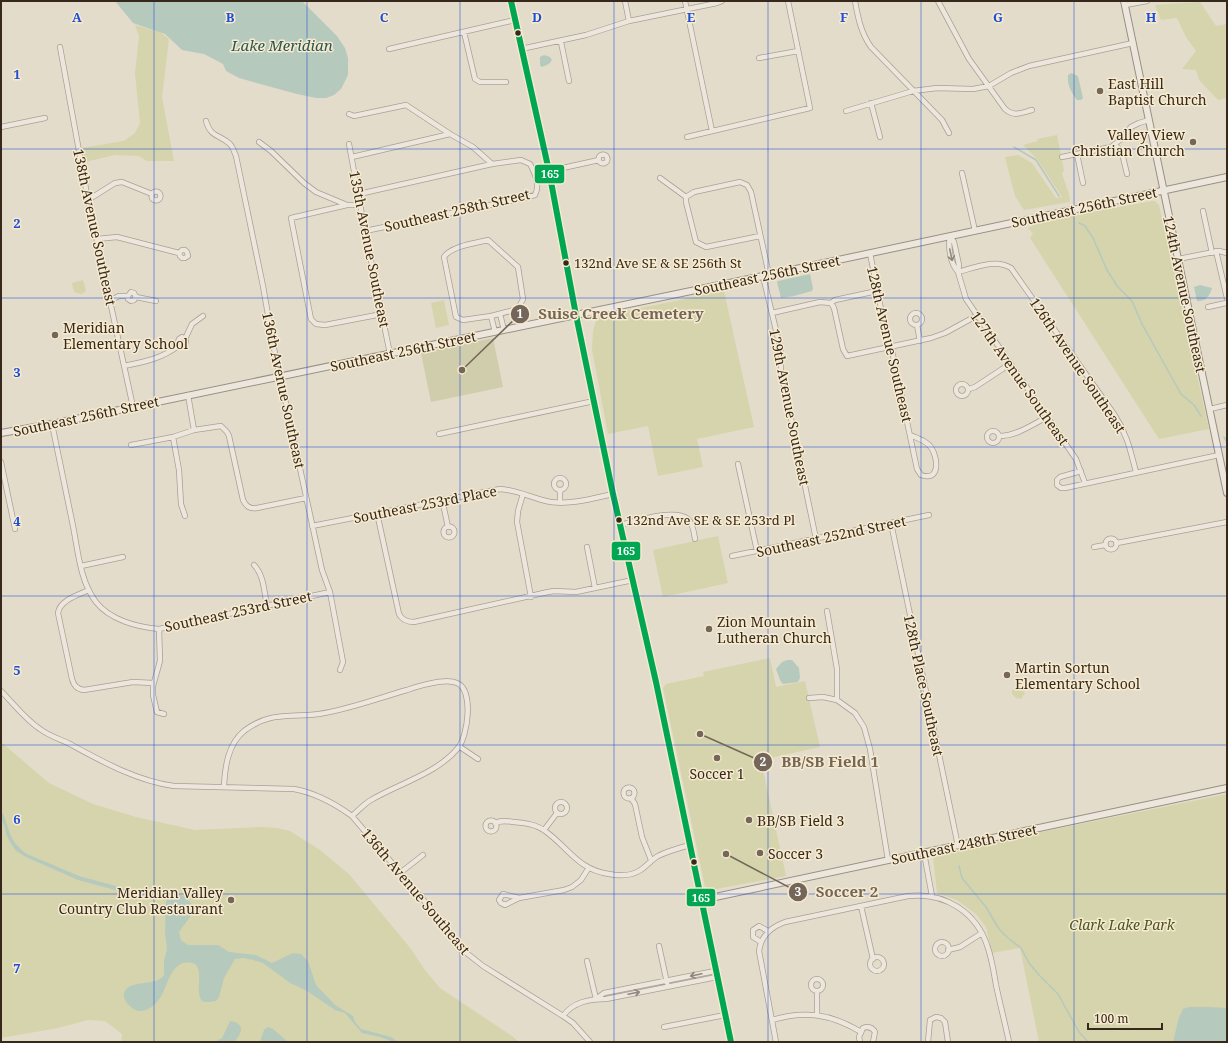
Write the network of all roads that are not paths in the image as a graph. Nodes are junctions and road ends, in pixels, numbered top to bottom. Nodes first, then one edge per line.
1 (511, 1) edge
2 (625, 1) edge
3 (685, 1) edge
4 (722, 1) edge
5 (788, 1) edge
6 (855, 1) edge
7 (938, 1) edge
8 (1147, 1) edge
9 (1125, 3) edge
10 (687, 9) junction
11 (515, 20) junction
12 (629, 21) junction
13 (464, 32) junction
14 (561, 42) junction
15 (1133, 43) junction
16 (60, 46) dead end
17 (389, 49) dead end
18 (521, 49) junction
19 (798, 51) junction
20 (760, 58) dead end
21 (569, 81) dead end
22 (506, 82) dead end
23 (989, 86) junction
24 (913, 91) junction
25 (872, 103) junction
26 (1032, 110) dead end
27 (846, 111) dead end
28 (349, 114) dead end
29 (45, 118) dead end
30 (1149, 120) junction
31 (206, 121) dead end
32 (1, 127) edge
33 (712, 131) junction
34 (949, 133) dead end
35 (450, 134) junction
36 (687, 137) dead end
37 (880, 138) dead end
38 (259, 142) dead end
39 (349, 144) dead end
40 (1115, 144) junction
41 (1077, 154) junction
42 (352, 157) junction
43 (1062, 157) dead end
44 (599, 160) dead end
45 (492, 164) junction
46 (549, 171) junction
47 (962, 173) dead end
48 (1127, 174) dead end
49 (1227, 177) edge
50 (660, 178) dead end
51 (1083, 183) dead end
52 (1163, 190) junction
53 (152, 194) dead end
54 (359, 194) junction
55 (686, 197) junction
56 (88, 200) junction
57 (347, 205) junction
58 (360, 205) junction
59 (1203, 211) dead end
60 (365, 231) junction
61 (975, 231) junction
62 (760, 236) junction
63 (950, 236) junction
64 (97, 239) junction
65 (1214, 252) junction
66 (179, 253) dead end
67 (870, 253) junction
68 (1227, 253) edge
69 (1178, 259) junction
70 (958, 272) junction
71 (766, 276) junction
72 (877, 290) junction
73 (1227, 298) edge
74 (111, 300) junction
75 (156, 301) dead end
76 (1227, 302) edge
77 (831, 303) junction
78 (1208, 307) dead end
79 (772, 313) junction
80 (382, 314) junction
81 (500, 314) junction
82 (576, 315) junction
83 (203, 316) dead end
84 (492, 316) junction
85 (976, 316) junction
86 (918, 325) dead end
87 (504, 330) junction
88 (495, 332) junction
89 (920, 340) junction
90 (891, 346) junction
91 (390, 354) junction
92 (1010, 364) junction
93 (124, 366) junction
94 (280, 376) junction
95 (969, 389) dead end
96 (188, 395) junction
97 (594, 401) junction
98 (1227, 405) edge
99 (133, 407) junction
100 (1210, 409) junction
101 (1047, 417) junction
102 (52, 424) junction
103 (194, 430) junction
104 (1, 433) edge
105 (439, 434) dead end
106 (910, 435) junction
107 (999, 436) dead end
108 (173, 437) junction
109 (131, 445) dead end
110 (1219, 455) junction
111 (1, 462) edge
112 (738, 464) dead end
113 (1081, 471) junction
114 (1136, 472) junction
115 (1085, 483) junction
116 (560, 491) dead end
117 (1227, 493) edge
118 (523, 494) junction
119 (613, 494) junction
120 (306, 498) junction
121 (442, 499) junction
122 (560, 502) junction
123 (378, 513) junction
124 (185, 516) dead end
125 (929, 516) dead end
126 (1227, 522) edge
127 (890, 523) junction
128 (620, 525) junction
129 (312, 526) junction
130 (448, 527) dead end
131 (15, 529) dead end
132 (695, 539) dead end
133 (816, 539) junction
134 (1117, 543) junction
135 (1105, 545) junction
136 (587, 547) dead end
137 (1094, 547) dead end
138 (757, 551) junction
139 (732, 556) dead end
140 (123, 558) dead end
141 (254, 565) dead end
142 (81, 566) junction
143 (633, 580) junction
144 (595, 588) junction
145 (89, 590) junction
146 (330, 592) junction
147 (530, 596) junction
148 (267, 605) junction
149 (827, 611) dead end
150 (159, 629) junction
151 (340, 670) dead end
152 (153, 683) junction
153 (1, 691) edge
154 (809, 698) dead end
155 (837, 700) junction
156 (164, 714) dead end
157 (460, 747) junction
158 (478, 759) dead end
159 (224, 786) junction
160 (1227, 788) edge
161 (632, 798) dead end
162 (557, 813) dead end
163 (352, 816) junction
164 (496, 823) dead end
165 (544, 830) junction
166 (690, 846) junction
167 (958, 846) junction
168 (924, 853) junction
169 (422, 854) dead end
170 (651, 860) junction
171 (888, 860) junction
172 (588, 869) junction
173 (400, 873) junction
174 (932, 896) junction
175 (519, 898) dead end
176 (701, 900) junction
177 (861, 906) junction
178 (766, 933) junction
179 (982, 933) junction
180 (761, 942) junction
181 (660, 946) dead end
182 (948, 950) dead end
183 (873, 959) dead end
184 (587, 961) dead end
185 (716, 974) junction
186 (667, 981) junction
187 (668, 987) junction
188 (817, 991) dead end
189 (596, 999) junction
190 (725, 1014) junction
191 (817, 1015) junction
192 (563, 1016) junction
193 (772, 1020) junction
194 (664, 1027) dead end
195 (861, 1032) junction
196 (590, 1042) edge
197 (731, 1042) edge
198 (776, 1042) edge
199 (860, 1042) edge
200 (873, 1042) edge
201 (928, 1042) edge
202 (948, 1042) edge
203 (1009, 1042) edge

1 - 11 main road
2 - 12 street
3 - 10 street
4 - 10 street
5 - 19 street
6 - 24 street
7 - 23 street
8 - 9 street
9 - 15 main road, 124th Avenue Southeast
10 - 12 street
10 - 33 street
11 - 13 street
11 - 18 main road
12 - 14 street
13 - 17 street
13 - 22 street
14 - 18 street
14 - 21 street
15 - 23 street
15 - 30 main road, 124th Avenue Southeast
16 - 56 street, 138th Avenue Southeast
18 - 46 main road
19 - 20 street
19 - 33 street
23 - 24 street
23 - 26 street
24 - 25 street
24 - 34 street
25 - 27 street
25 - 37 street
28 - 35 street
29 - 32 street
30 - 40 street
30 - 52 main road, 124th Avenue Southeast
31 - 94 street, 136th Avenue Southeast
33 - 36 street
35 - 42 street
35 - 45 street
38 - 57 street
39 - 42 street, 135th Avenue Southeast
40 - 41 street
40 - 48 street
41 - 43 street
41 - 51 street
42 - 54 street, 135th Avenue Southeast
44 - 46 street
45 - 54 street, Southeast 258th Street
45 - 60 street, Southeast 258th Street
46 - 82 main road
47 - 61 street
49 - 52 main road, Southeast 256th Street
50 - 55 street
52 - 61 main road, Southeast 256th Street
52 - 69 main road, 124th Avenue Southeast
53 - 56 street
54 - 58 street, 135th Avenue Southeast
55 - 62 street
55 - 62 street, 129th Avenue Southeast
56 - 64 street, 138th Avenue Southeast
57 - 58 street
57 - 80 street
58 - 60 street, 135th Avenue Southeast
59 - 65 street
60 - 80 street, 135th Avenue Southeast
61 - 63 main road, Southeast 256th Street
62 - 71 street, 129th Avenue Southeast
63 - 67 main road, Southeast 256th Street
63 - 70 street, 127th Avenue Southeast
64 - 66 street
64 - 74 street, 138th Avenue Southeast
65 - 68 street
65 - 69 street
65 - 73 street
67 - 71 main road, Southeast 256th Street
67 - 72 street, 128th Avenue Southeast
69 - 100 main road, 124th Avenue Southeast
70 - 85 street, 127th Avenue Southeast
70 - 114 street, 126th Avenue Southeast
71 - 79 street, 129th Avenue Southeast
71 - 82 main road, Southeast 256th Street
72 - 77 street
72 - 90 street, 128th Avenue Southeast
74 - 75 street
74 - 93 street, 138th Avenue Southeast
76 - 78 street
77 - 79 street
77 - 90 street
79 - 133 street, 129th Avenue Southeast
80 - 91 street, 135th Avenue Southeast
81 - 84 street
81 - 84 street
81 - 87 street
82 - 87 main road, Southeast 256th Street
82 - 97 main road
83 - 93 street
84 - 88 street
85 - 89 street
85 - 92 street, 127th Avenue Southeast
86 - 89 street
87 - 88 main road, Southeast 256th Street
88 - 91 main road, Southeast 256th Street
89 - 90 street
90 - 106 street, 128th Avenue Southeast
91 - 94 main road, Southeast 256th Street
92 - 95 street
92 - 101 street, 127th Avenue Southeast
93 - 99 street, 138th Avenue Southeast
94 - 96 main road, Southeast 256th Street
94 - 120 street, 136th Avenue Southeast
96 - 99 main road, Southeast 256th Street
96 - 103 street
97 - 105 street
97 - 119 main road
98 - 100 street
99 - 102 main road, Southeast 256th Street
100 - 110 main road, 124th Avenue Southeast
101 - 107 street
101 - 113 street, 127th Avenue Southeast
102 - 104 main road, Southeast 256th Street
102 - 142 street, Southeast 253rd Street
103 - 108 street
103 - 120 street
106 - 106 street, 128th Avenue Southeast
108 - 109 street
108 - 124 street
110 - 114 street
110 - 117 main road, 124th Avenue Southeast
111 - 131 street
112 - 138 street
113 - 115 street, 127th Avenue Southeast
113 - 115 street
114 - 115 street
116 - 122 street
118 - 121 street, Southeast 253rd Place
118 - 122 street, Southeast 253rd Place
118 - 147 street
119 - 122 street, Southeast 253rd Place
119 - 128 main road
120 - 129 street, 136th Avenue Southeast
121 - 123 street, Southeast 253rd Place
121 - 130 street
123 - 129 street, Southeast 253rd Place
123 - 147 street
125 - 127 street, Southeast 252nd Street
126 - 134 street
127 - 133 street, Southeast 252nd Street
127 - 167 street, 128th Place Southeast
128 - 132 street
128 - 143 main road
129 - 146 street, 136th Avenue Southeast
133 - 138 street, Southeast 252nd Street
134 - 135 street
134 - 135 street
135 - 137 street
136 - 144 street
138 - 139 street, Southeast 252nd Street
140 - 142 street
141 - 148 street
142 - 145 street, Southeast 253rd Street
143 - 144 street
143 - 166 main road
144 - 147 street
145 - 150 street, Southeast 253rd Street
145 - 152 street
146 - 148 street, Southeast 253rd Street
146 - 151 street, 136th Avenue Southeast
148 - 150 street, Southeast 253rd Street
149 - 155 street
150 - 152 street
152 - 156 street
153 - 159 street, 136th Avenue Southeast
154 - 155 street
155 - 171 street
157 - 158 street
157 - 159 street
157 - 163 street
159 - 163 street, 136th Avenue Southeast
160 - 167 main road, Southeast 248th Street
161 - 170 street
162 - 165 street
163 - 173 street, 136th Avenue Southeast
164 - 165 street
165 - 172 street
166 - 170 street
166 - 176 main road
167 - 168 main road, Southeast 248th Street
168 - 171 main road, Southeast 248th Street
168 - 174 street
169 - 173 street
170 - 172 street
171 - 176 main road, Southeast 248th Street
172 - 175 street
173 - 192 street, 136th Avenue Southeast
174 - 177 street
174 - 179 street
176 - 185 main road
177 - 178 street
177 - 183 street
178 - 180 street
178 - 180 street
179 - 182 street
179 - 203 street
180 - 193 street
181 - 186 street
184 - 189 street
185 -> 186 street
185 - 187 street
185 - 190 main road
186 - 187 street
186 - 189 street
189 -> 187 street
188 - 191 street
189 - 192 street
190 - 194 street
190 - 197 main road
191 - 193 street
191 - 195 street
192 - 196 street, 136th Avenue Southeast
193 - 198 street
195 - 199 street
195 - 200 street
201 - 202 street

